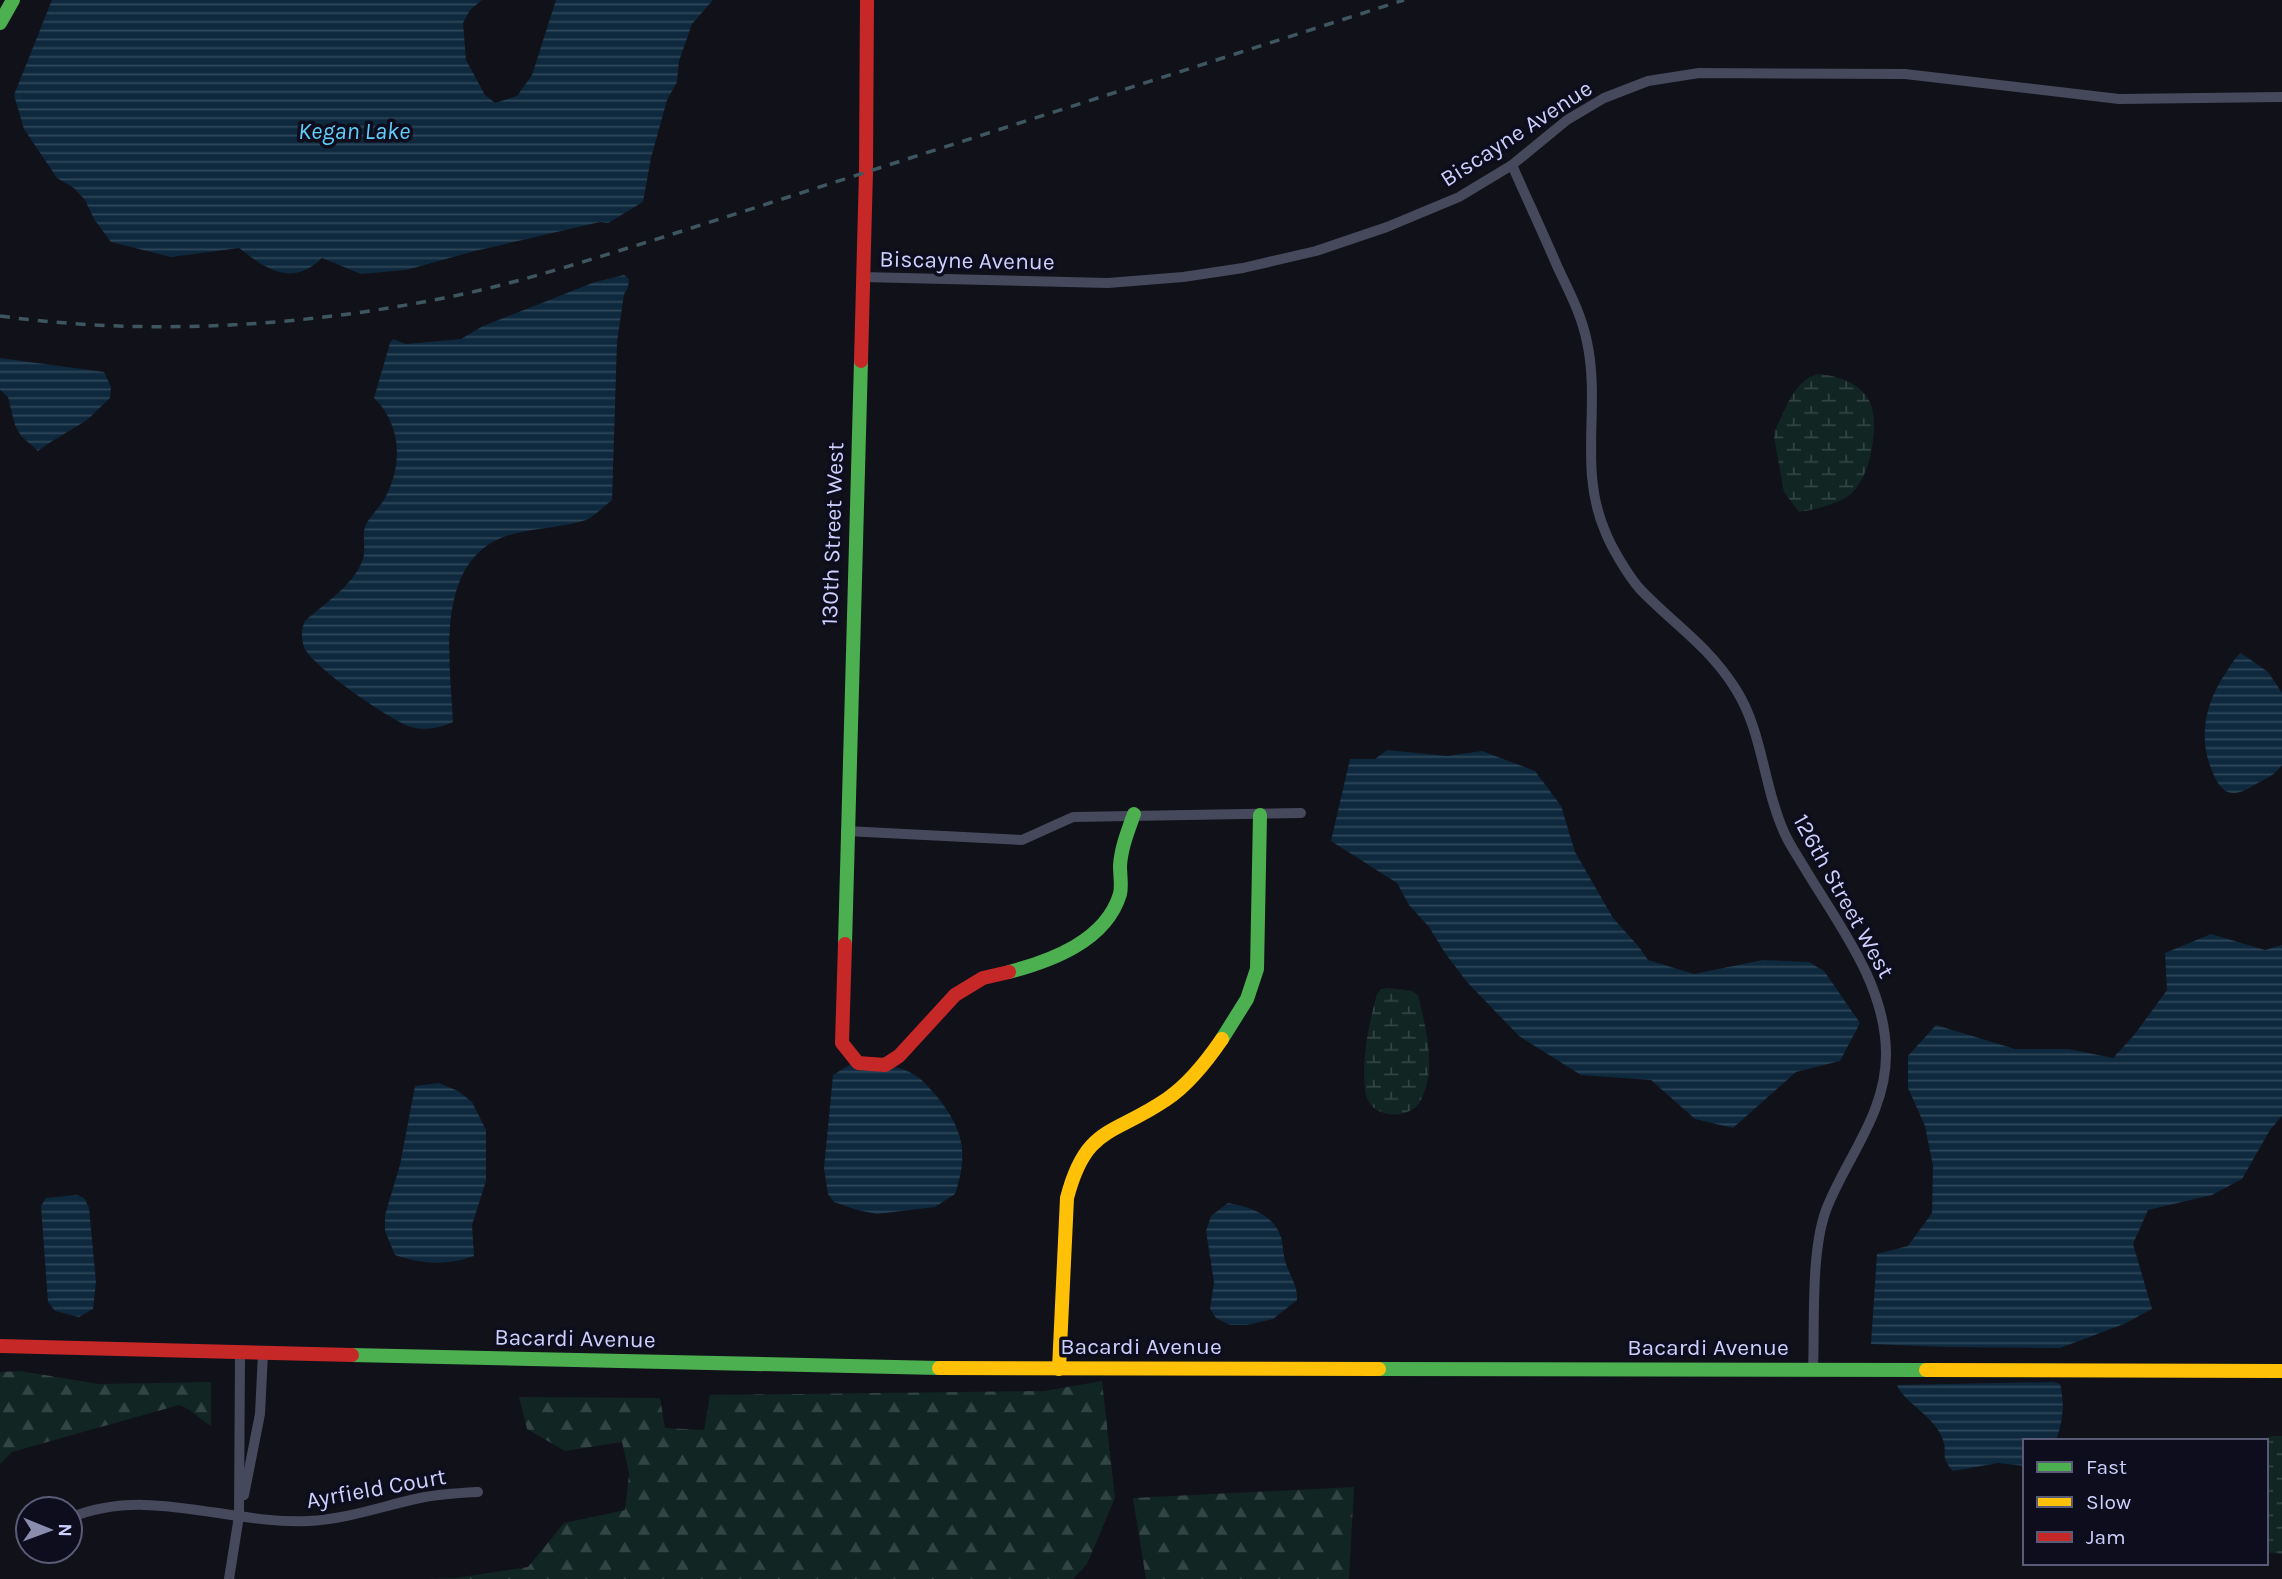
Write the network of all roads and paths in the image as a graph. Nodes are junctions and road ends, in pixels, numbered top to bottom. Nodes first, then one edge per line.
1 (13, 0) edge
2 (867, 0) edge
3 (0, 23) edge
4 (2282, 97) edge
5 (1512, 165) junction
6 (862, 277) junction
7 (1301, 813) dead end
8 (1134, 814) junction
9 (1260, 815) junction
10 (846, 831) junction
11 (0, 1346) edge
12 (240, 1353) junction
13 (262, 1353) junction
14 (1059, 1369) junction
15 (1813, 1370) junction
16 (2282, 1371) edge
17 (478, 1492) dead end
18 (84, 1512) edge
19 (239, 1516) junction
20 (229, 1579) edge

1 - 3 street
2 - 6 street, 130th Street West
4 - 5 street, Biscayne Avenue
5 - 6 street, Biscayne Avenue
5 - 15 street, 126th Street West
6 - 10 street, 130th Street West
7 - 9 street
8 - 9 street
8 - 10 street
8 - 10 street, 130th Street West
9 - 14 street
11 - 12 street, Bacardi Avenue
12 - 13 street, Bacardi Avenue
12 - 19 street
13 - 14 street, Bacardi Avenue
13 - 19 street
14 - 15 street, Bacardi Avenue
15 - 16 street, Bacardi Avenue
17 - 19 street, Ayrfield Court
18 - 19 street, Ayrfield Court
19 - 20 street

